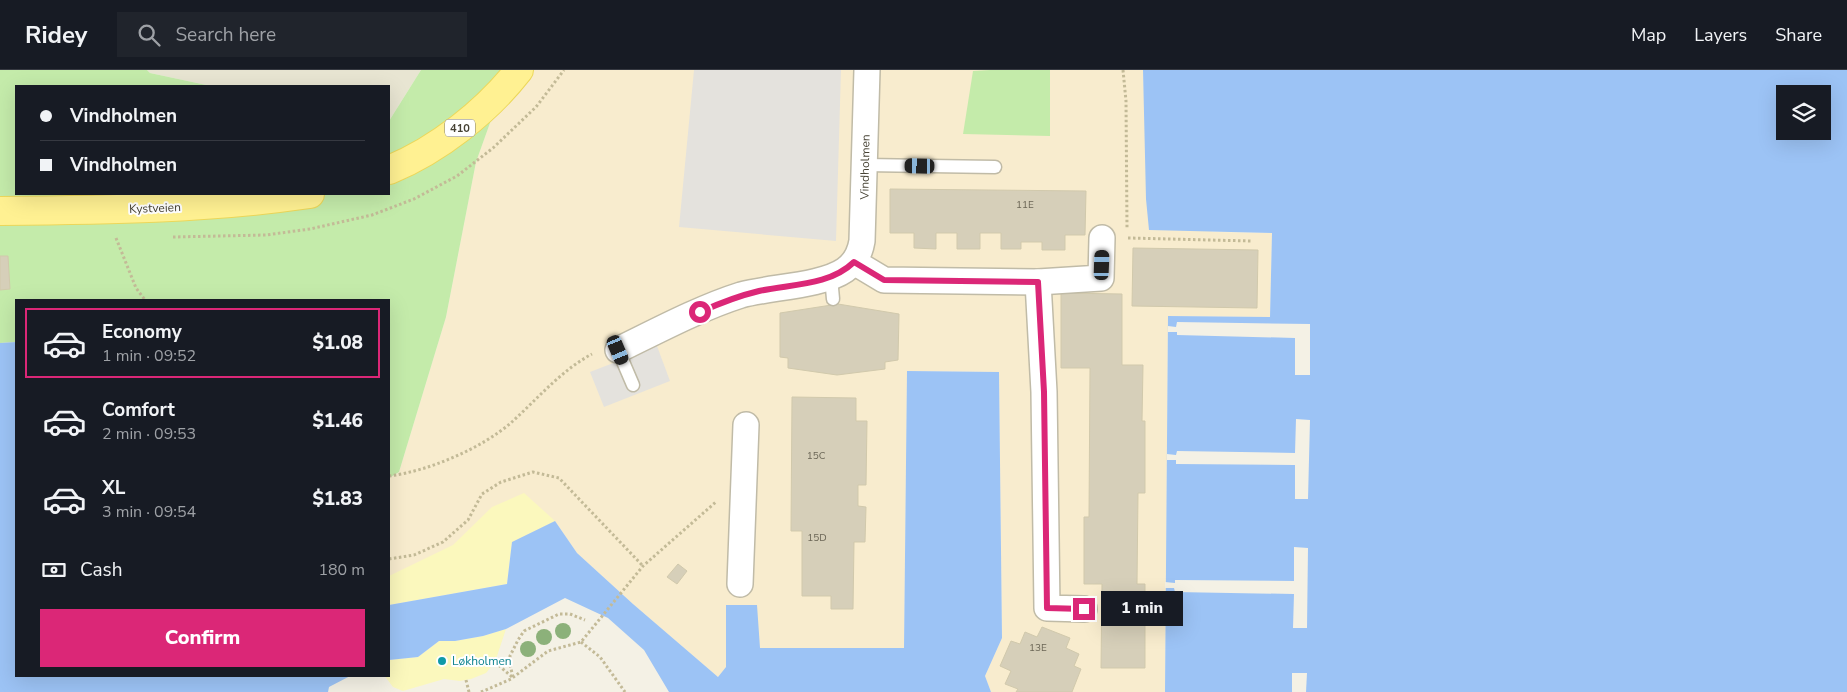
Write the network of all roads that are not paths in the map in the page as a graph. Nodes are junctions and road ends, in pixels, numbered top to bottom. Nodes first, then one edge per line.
1 (520, 70) edge
2 (867, 70) edge
3 (865, 165) junction
4 (995, 167) dead end
5 (390, 170) edge
6 (303, 195) edge
7 (0, 211) edge
8 (1102, 238) dead end
9 (854, 262) junction
10 (1038, 282) junction
11 (618, 350) joint
12 (633, 385) dead end
13 (746, 425) dead end
14 (740, 584) dead end
15 (1084, 609) dead end

1 - 5 main road, 410
2 - 3 street, Vindholmen
3 - 4 lane
3 - 9 street, Vindholmen
6 - 7 main road, Kystveien
8 - 10 street
9 - 10 street
9 - 11 street
10 - 15 street
11 - 12 lane
13 - 14 street

